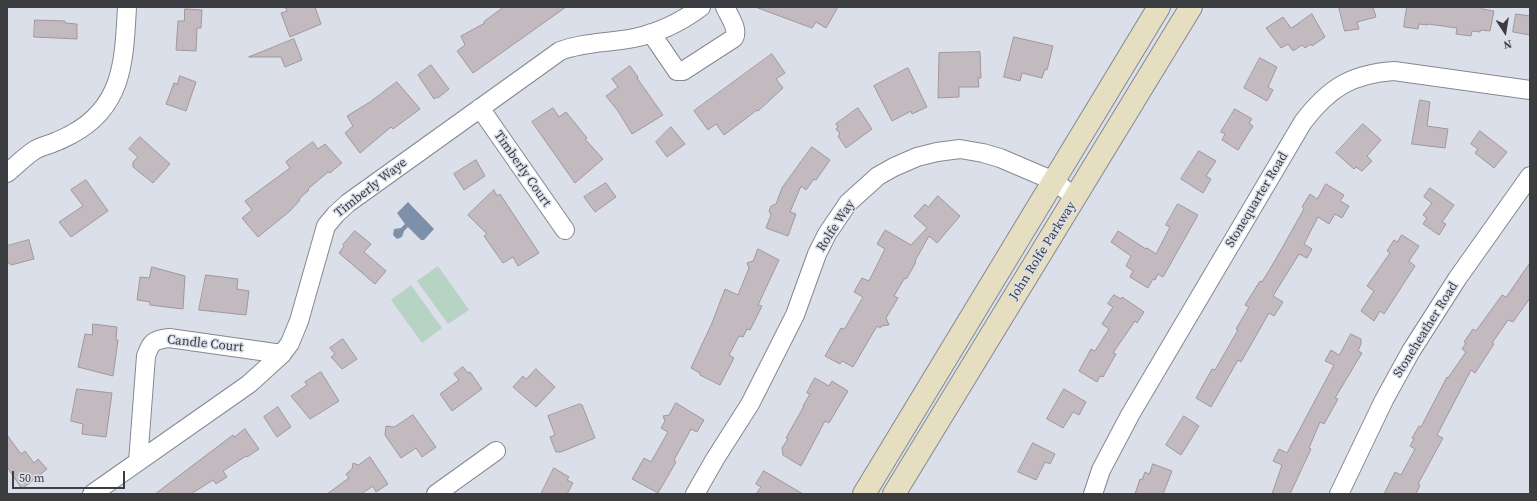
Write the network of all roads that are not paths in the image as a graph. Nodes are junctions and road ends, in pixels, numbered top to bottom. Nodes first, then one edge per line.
1 (127, 7) edge
2 (725, 7) edge
3 (1159, 7) edge
4 (1191, 7) edge
5 (695, 9) edge
6 (652, 33) junction
7 (1530, 90) edge
8 (480, 108) junction
9 (7, 173) edge
10 (1530, 176) edge
11 (1054, 181) junction
12 (1076, 198) junction
13 (565, 230) dead end
14 (282, 354) junction
15 (496, 451) dead end
16 (138, 462) junction
17 (92, 494) edge
18 (436, 494) edge
19 (695, 494) edge
20 (864, 494) edge
21 (894, 494) edge
22 (1093, 494) edge
23 (1339, 494) edge

1 - 9 street
2 - 6 street
3 - 11 main road, John Rolfe Parkway
4 - 12 main road, John Rolfe Parkway
5 - 6 street, Timberly Waye
6 - 8 street, Timberly Waye
7 - 22 street, Stonequarter Road
8 - 13 street, Timberly Court
8 - 14 street, Timberly Waye
10 - 23 street, Stoneheather Road
11 - 12 street, Rolfe Way
11 - 19 street, Rolfe Way
11 - 20 main road, John Rolfe Parkway
12 - 21 main road, John Rolfe Parkway
14 - 16 street, Timberly Waye
14 - 16 street, Candle Court
15 - 18 street
16 - 17 street, Timberly Waye

